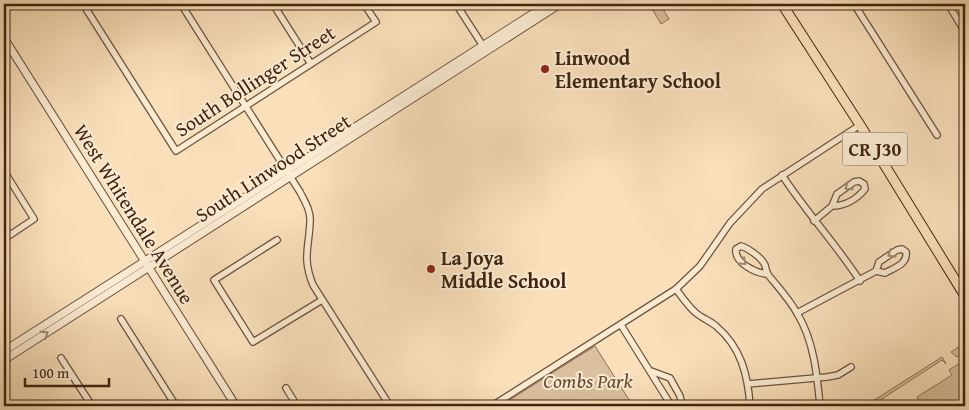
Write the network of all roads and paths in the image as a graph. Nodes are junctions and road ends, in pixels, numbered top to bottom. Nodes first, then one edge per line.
1 (83, 4) edge
2 (181, 4) edge
3 (272, 4) edge
4 (364, 4) edge
5 (456, 4) edge
6 (548, 4) edge
7 (560, 4) edge
8 (782, 4) edge
9 (854, 4) edge
10 (948, 4) edge
11 (518, 30) junction
12 (965, 32) edge
13 (4, 38) edge
14 (485, 48) junction
15 (311, 64) junction
16 (420, 86) junction
17 (246, 106) junction
18 (374, 124) junction
19 (860, 125) junction
20 (937, 135) dead end
21 (4, 171) edge
22 (288, 174) junction
23 (782, 175) junction
24 (832, 206) junction
25 (814, 221) junction
26 (4, 239) edge
27 (278, 240) dead end
28 (147, 264) junction
29 (876, 271) junction
30 (767, 274) junction
31 (860, 281) junction
32 (676, 289) junction
33 (965, 296) edge
34 (322, 300) junction
35 (797, 313) junction
36 (121, 319) dead end
37 (621, 325) junction
38 (4, 351) edge
39 (61, 358) dead end
40 (4, 360) edge
41 (851, 367) dead end
42 (651, 371) junction
43 (817, 378) junction
44 (748, 384) junction
45 (286, 388) dead end
46 (4, 400) edge
47 (8, 406) edge
48 (92, 406) edge
49 (176, 406) edge
50 (236, 406) edge
51 (297, 406) edge
52 (390, 406) edge
53 (492, 406) edge
54 (750, 406) edge
55 (820, 406) edge

1 - 17 street, South Bollinger Street
2 - 17 street
3 - 15 street
4 - 15 street, South Bollinger Street
5 - 14 street
6 - 11 street
6 - 14 street, South Linwood Street
7 - 11 street, South Linwood Street
8 - 19 main road, CR J30
9 - 20 street
10 - 12 street
11 - 14 street, South Linwood Street
13 - 28 street, West Whitendale Avenue
14 - 16 street, South Linwood Street
14 - 18 street, South Linwood Street
15 - 17 street, South Bollinger Street
16 - 18 street
16 - 22 street, South Linwood Street
17 - 22 street
18 - 22 street, South Linwood Street
19 - 23 street
19 - 33 main road, CR J30
21 - 26 street
22 - 28 street, South Linwood Street
22 - 34 street
23 - 25 street
23 - 32 street
24 -> 24 street
24 - 25 street
25 - 31 street
27 - 34 street
28 - 38 street, South Linwood Street
40 -> 28 street, South Linwood Street
28 - 50 street, West Whitendale Avenue
29 -> 29 street
29 - 31 street
30 -> 30 street
30 - 35 street
31 - 35 street
32 - 37 street
32 - 44 street
34 - 52 street
35 - 43 street
36 - 49 street
37 - 42 street
37 - 53 street
39 - 48 street
41 - 43 street
42 - 42 street
43 - 44 street
43 - 55 street
44 - 54 street
45 - 51 street
46 - 47 street

